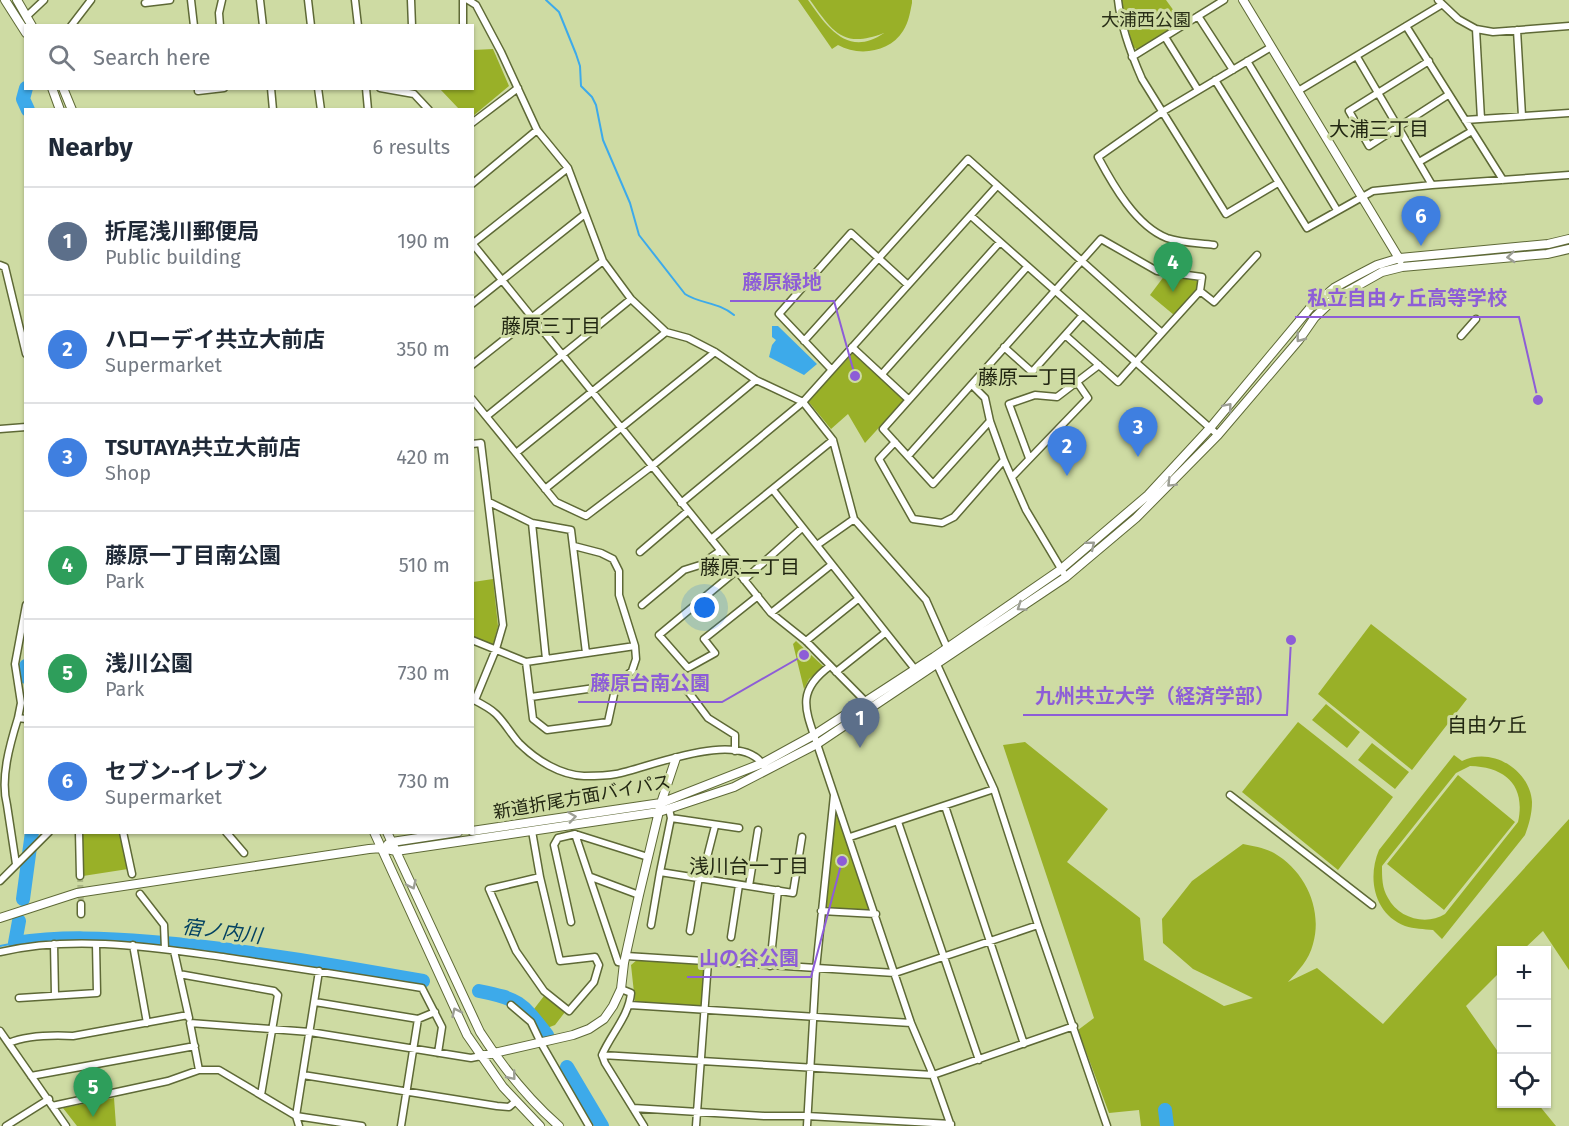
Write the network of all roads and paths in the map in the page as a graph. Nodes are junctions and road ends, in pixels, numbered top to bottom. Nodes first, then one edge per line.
1 (5, 0) edge
2 (17, 0) edge
3 (44, 0) edge
4 (91, 0) edge
5 (170, 0) edge
6 (191, 0) edge
7 (222, 0) edge
8 (260, 0) edge
9 (308, 0) edge
10 (355, 0) edge
11 (411, 0) edge
12 (463, 0) edge
13 (468, 0) edge
14 (1118, 0) edge
15 (1224, 0) edge
16 (1243, 0) edge
17 (1440, 2) edge
18 (145, 3) dead end
19 (27, 16) junction
20 (1198, 16) junction
21 (31, 24) edge
22 (73, 24) edge
23 (194, 24) edge
24 (220, 24) edge
25 (263, 24) edge
26 (311, 24) edge
27 (358, 24) edge
28 (412, 24) edge
29 (463, 24) edge
30 (1406, 26) junction
31 (1569, 26) edge
32 (1476, 29) junction
33 (24, 30) edge
34 (1517, 30) junction
35 (1165, 37) junction
36 (1271, 47) junction
37 (1132, 57) junction
38 (1358, 57) junction
39 (1247, 61) junction
40 (1429, 61) junction
41 (1233, 70) junction
42 (1215, 80) junction
43 (518, 88) junction
44 (53, 90) edge
45 (64, 90) edge
46 (271, 90) edge
47 (318, 90) edge
48 (366, 90) edge
49 (1198, 90) junction
50 (414, 91) edge
51 (1298, 91) junction
52 (1378, 93) junction
53 (1448, 95) junction
54 (59, 108) edge
55 (71, 108) edge
56 (273, 108) edge
57 (321, 108) edge
58 (369, 108) edge
59 (427, 108) edge
60 (1162, 112) junction
61 (1569, 113) edge
62 (1522, 116) junction
63 (1481, 119) junction
64 (1465, 120) junction
65 (474, 121) edge
66 (1398, 128) junction
67 (537, 130) junction
68 (1472, 131) junction
69 (1419, 162) junction
70 (568, 168) junction
71 (1569, 175) edge
72 (1503, 180) junction
73 (474, 182) edge
74 (1278, 183) junction
75 (1432, 185) junction
76 (997, 186) junction
77 (1363, 195) junction
78 (1338, 210) junction
79 (585, 214) junction
80 (971, 216) junction
81 (1569, 239) edge
82 (1000, 242) junction
83 (474, 243) edge
84 (474, 245) edge
85 (1214, 245) dead end
86 (1569, 249) edge
87 (1257, 255) dead end
88 (879, 259) junction
89 (1082, 260) junction
90 (603, 261) junction
91 (1401, 263) junction
92 (0, 265) edge
93 (1027, 267) junction
94 (502, 280) junction
95 (908, 285) junction
96 (1054, 291) junction
97 (1200, 291) junction
98 (631, 298) junction
99 (474, 302) edge
100 (1082, 316) junction
101 (532, 317) junction
102 (1476, 319) dead end
103 (666, 332) junction
104 (1162, 333) junction
105 (1065, 335) junction
106 (1461, 336) dead end
107 (804, 341) junction
108 (24, 346) edge
109 (852, 347) junction
110 (1004, 347) junction
111 (715, 352) junction
112 (563, 355) junction
113 (474, 363) edge
114 (1136, 363) junction
115 (1099, 365) junction
116 (831, 369) junction
117 (882, 374) junction
118 (756, 380) junction
119 (1077, 382) junction
120 (972, 386) junction
121 (593, 392) junction
122 (908, 399) junction
123 (474, 401) edge
124 (803, 402) junction
125 (487, 416) junction
126 (990, 421) junction
127 (24, 427) edge
128 (621, 428) junction
129 (1210, 428) junction
130 (0, 429) edge
131 (1218, 435) junction
132 (833, 440) junction
133 (894, 442) junction
134 (474, 444) edge
135 (516, 453) junction
136 (908, 456) junction
137 (1029, 459) junction
138 (1004, 460) junction
139 (652, 466) junction
140 (1012, 476) junction
141 (545, 489) junction
142 (773, 490) junction
143 (489, 502) junction
144 (681, 503) junction
145 (688, 511) junction
146 (854, 519) junction
147 (532, 523) junction
148 (802, 528) junction
149 (711, 539) junction
150 (817, 545) junction
151 (574, 546) junction
152 (720, 551) junction
153 (640, 552) dead end
154 (831, 565) junction
155 (736, 571) junction
156 (1063, 574) junction
157 (744, 580) junction
158 (758, 596) junction
159 (858, 599) junction
160 (642, 605) dead end
161 (24, 612) edge
162 (771, 613) junction
163 (885, 633) junction
164 (474, 641) edge
165 (806, 641) junction
166 (635, 646) junction
167 (496, 649) junction
168 (948, 652) junction
169 (586, 653) junction
170 (546, 659) junction
171 (935, 661) junction
172 (526, 662) junction
173 (830, 666) junction
174 (836, 672) junction
175 (917, 672) junction
176 (616, 685) junction
177 (684, 686) dead end
178 (531, 697) junction
179 (474, 700) edge
180 (869, 705) junction
181 (22, 718) edge
182 (814, 735) junction
183 (817, 744) junction
184 (735, 751) junction
185 (676, 758) junction
186 (763, 763) junction
187 (767, 772) junction
188 (994, 789) junction
189 (834, 793) junction
190 (1230, 795) dead end
191 (661, 803) junction
192 (945, 806) junction
193 (669, 809) junction
194 (659, 812) junction
195 (671, 818) junction
196 (898, 822) junction
197 (716, 826) junction
198 (739, 828) dead end
199 (758, 830) dead end
200 (474, 831) edge
201 (532, 831) junction
202 (47, 834) edge
203 (79, 834) edge
204 (123, 834) edge
205 (228, 834) edge
206 (375, 834) edge
207 (388, 834) edge
208 (445, 834) edge
209 (575, 834) junction
210 (802, 837) dead end
211 (850, 837) junction
212 (392, 842) junction
213 (382, 848) junction
214 (396, 850) junction
215 (244, 853) dead end
216 (648, 857) junction
217 (16, 864) junction
218 (660, 872) junction
219 (132, 874) dead end
220 (80, 876) tunnel mouth
221 (540, 877) junction
222 (591, 877) junction
223 (700, 877) junction
224 (0, 881) edge
225 (739, 885) junction
226 (750, 886) junction
227 (778, 890) junction
228 (140, 894) dead end
229 (639, 895) junction
230 (81, 904) tunnel mouth
231 (1372, 905) dead end
232 (821, 911) junction
233 (81, 914) dead end
234 (876, 914) junction
235 (0, 918) edge
236 (571, 921) dead end
237 (651, 925) dead end
238 (1038, 925) junction
239 (690, 931) dead end
240 (731, 937) dead end
241 (991, 942) junction
242 (54, 944) junction
243 (96, 944) junction
244 (134, 945) junction
245 (164, 947) junction
246 (174, 951) junction
247 (0, 952) edge
248 (944, 958) junction
249 (625, 959) junction
250 (708, 962) junction
251 (770, 966) junction
252 (816, 969) junction
253 (319, 971) junction
254 (895, 973) junction
255 (179, 974) junction
256 (621, 988) junction
257 (55, 995) junction
258 (18, 998) dead end
259 (315, 1002) junction
260 (511, 1005) dead end
261 (630, 1005) junction
262 (704, 1010) junction
263 (435, 1012) junction
264 (188, 1015) junction
265 (812, 1017) junction
266 (418, 1019) junction
267 (147, 1023) junction
268 (190, 1023) junction
269 (911, 1023) junction
270 (1074, 1026) junction
271 (272, 1029) junction
272 (0, 1031) edge
273 (310, 1032) junction
274 (9, 1043) junction
275 (541, 1043) junction
276 (1024, 1044) junction
277 (195, 1046) junction
278 (414, 1049) junction
279 (438, 1053) junction
280 (494, 1053) junction
281 (602, 1055) junction
282 (481, 1056) junction
283 (700, 1060) junction
284 (979, 1060) junction
285 (809, 1068) junction
286 (199, 1070) junction
287 (303, 1075) junction
288 (933, 1075) junction
289 (31, 1076) junction
290 (407, 1091) junction
291 (261, 1095) junction
292 (48, 1099) junction
293 (516, 1101) junction
294 (52, 1106) junction
295 (633, 1108) junction
296 (697, 1113) junction
297 (296, 1116) junction
298 (807, 1116) junction
299 (64, 1123) edge
300 (951, 1125) edge
301 (6, 1126) edge
302 (55, 1126) edge
303 (298, 1126) edge
304 (362, 1126) edge
305 (401, 1126) edge
306 (540, 1126) edge
307 (559, 1126) edge
308 (589, 1126) edge
309 (644, 1126) edge
310 (696, 1126) edge
311 (807, 1126) edge
312 (1107, 1126) edge

1 - 33 street
2 - 19 street
3 - 19 street
4 - 22 street
5 - 18 street
6 - 23 street
7 - 24 street
8 - 25 street
9 - 26 street
10 - 27 street
11 - 28 street
12 - 29 street
13 - 43 street
14 - 37 street
15 - 20 street
16 - 36 street
17 - 30 street
17 - 32 street
19 - 21 street
20 - 35 street
20 - 41 street
30 - 38 street
30 - 40 street
31 - 34 street
32 - 34 street
32 - 63 street
34 - 62 street
35 - 37 street
35 - 49 street
36 - 39 street
36 - 51 street
37 - 60 street
38 - 51 street
38 - 52 street
39 - 41 street
39 - 78 street
40 - 52 street
40 - 53 street
41 - 42 street
42 - 49 street
42 - 74 street
43 - 65 street
43 - 67 street
44 - 54 street
45 - 55 street
46 - 56 street
47 - 57 street
48 - 58 street
49 - 60 street
50 - 59 street
51 - 77 street
52 - 66 street
52 - 66 street
53 - 64 street
53 - 66 street
60 - 74 street
60 - 85 street
61 - 62 street
62 - 63 street
63 - 64 street
64 - 68 street
66 - 69 street
67 - 70 street
67 - 73 street
68 - 69 street
68 - 72 street
69 - 75 street
70 - 79 street
70 - 83 street
71 - 72 street
72 - 75 street
74 - 78 street
75 - 77 street
76 - 80 street
76 - 88 street
76 - 89 street
77 - 78 street
77 - 91 street
79 - 90 street
79 - 94 street
80 - 82 street
80 - 95 street
81 - 91 street
82 - 93 street
82 - 117 street
84 - 94 street
86 -> 91 street
87 - 97 street
88 - 95 street
88 - 107 street
88 - 107 street
89 - 96 street
89 - 97 street
89 - 104 street
90 - 98 street
90 - 101 street
129 -> 91 street
91 -> 131 street
92 - 108 street
93 - 96 street
93 - 122 street
94 - 99 street
94 - 101 street
95 - 109 street
96 - 100 street
96 - 110 street
97 - 104 street
98 - 103 street
98 - 112 street
100 - 105 street
100 - 114 street
101 - 112 street
101 - 113 street
102 - 106 street
103 - 111 street
103 - 121 street
104 - 114 street
105 - 110 street
105 - 115 street
107 - 116 street
109 - 116 street
109 - 117 street
110 - 120 street
111 - 118 street
111 - 128 street
112 - 121 street
112 - 125 street
114 - 115 street
114 - 129 street
115 - 119 street
116 - 124 street
117 - 122 street
118 - 124 street
118 - 139 street
119 - 137 street
119 - 137 street
120 - 126 street
120 - 136 street
121 - 128 street
121 - 135 street
122 - 133 street
123 - 125 street
124 - 132 street
124 - 144 street
125 - 135 street
126 - 136 street
126 - 138 street
127 - 130 street
128 - 139 street
128 - 141 street
129 - 131 street
156 -> 129 street
131 -> 156 street
132 - 142 street
132 - 146 street
133 - 136 street
133 - 138 street
134 - 143 street
135 - 141 street
137 - 140 street
138 - 140 street
139 - 141 street
139 - 144 street
140 - 156 street
142 - 148 street
142 - 149 street
143 - 147 street
143 - 167 street
144 - 145 street
145 - 149 street
145 - 153 street
146 - 150 street
146 - 168 street
147 - 151 street
147 - 170 street
148 - 150 street
148 - 157 street
149 - 152 street
150 - 154 street
151 - 166 street
151 - 169 street
152 - 155 street
152 - 160 street
154 - 159 street
154 - 162 street
155 - 157 street
155 - 158 street
156 - 168 street
157 - 158 street
158 - 162 street
159 - 163 street
159 - 165 street
161 - 181 street
162 - 165 street
163 - 174 street
163 - 175 street
164 - 167 street
165 - 173 street
166 - 169 street
166 - 176 street
167 - 172 street
167 - 179 street
168 - 171 street
169 - 170 street
170 - 172 street
171 - 175 street
171 - 188 street
172 - 178 street
173 - 174 street
173 - 182 street
174 - 180 street
175 - 180 street
176 - 178 street
176 - 178 street
177 - 184 street
179 - 185 street
180 - 182 street, 新道折尾方面バイパス
180 - 183 street
181 - 217 street
182 - 183 street
182 - 186 street, 新道折尾方面バイパス
183 - 187 street
183 - 189 street
184 - 185 street
184 - 186 street
185 - 191 street
186 - 187 street
186 - 191 street, 新道折尾方面バイパス
187 - 193 street
188 - 192 street
188 - 238 street
189 - 211 street
189 - 232 street
190 - 231 street
191 - 194 street
200 -> 191 street, 新道折尾方面バイパス
192 - 196 street
192 - 241 street
193 - 194 street
193 - 195 street
194 - 201 street
194 - 216 street
195 - 197 street
195 - 218 street
196 - 211 street
196 - 248 street
197 - 198 street
197 - 223 street
199 - 226 street
201 - 214 street
201 - 221 street
202 - 217 street
203 - 220 street
204 - 219 street
205 - 215 street
206 - 213 street
207 - 212 street
208 - 212 street
209 - 216 street
209 - 222 street
209 - 236 street
210 - 227 street
211 - 234 street
212 - 213 street
212 - 214 street
213 - 214 street
213 - 235 street
282 -> 213 street
214 -> 280 street
216 - 229 street
217 - 224 street
218 - 223 street
218 - 237 street
221 - 221 street
222 - 229 street
222 - 249 street
223 - 225 street
223 - 239 street
225 - 226 street
225 - 240 street
226 - 227 street
227 - 251 street
228 - 245 street
229 - 249 street
230 - 233 street
232 - 234 street
232 - 252 street
234 - 254 street
238 - 241 street
238 - 270 street
241 - 248 street
241 - 276 street
242 - 243 street
242 - 247 street
242 - 257 street
243 - 244 street
243 - 257 street
244 - 245 street
244 - 267 street
245 - 246 street
246 - 253 street
246 - 255 street
248 - 254 street
248 - 284 street
249 - 250 street
249 - 256 street
250 - 251 street
250 - 262 street
251 - 252 street
252 - 254 street
252 - 265 street
253 - 259 street
253 - 263 street
254 - 269 street
255 - 264 street
255 - 271 street
256 - 261 street
256 - 275 street
257 - 258 street
259 - 266 street
259 - 273 street
260 - 275 street
261 - 262 street
261 - 281 street
262 - 265 street
262 - 283 street
263 - 266 street
263 - 279 street
264 - 267 street
264 - 268 street
265 - 269 street
265 - 285 street
266 - 278 street
267 - 274 street
268 - 271 street
268 - 277 street
269 - 288 street
270 - 276 street
270 - 312 street
271 - 273 street
271 - 291 street
272 - 274 street
273 - 278 street
273 - 287 street
274 - 289 street
275 - 280 street
275 - 308 street
276 - 284 street
277 - 286 street
277 - 289 street
278 - 279 street
278 - 290 street
279 - 282 street
280 - 282 street
280 -> 307 street
281 - 283 street
281 - 295 street
282 - 293 street
283 - 285 street
283 - 296 street
284 - 288 street
285 - 288 street
285 - 298 street
286 - 291 street
286 - 294 street
287 - 290 street
287 - 297 street
288 - 300 street
289 - 292 street
290 - 293 street
290 - 305 street
291 - 297 street
292 - 294 street
292 - 301 street
293 - 306 street
294 - 299 street
295 - 296 street
295 - 309 street
296 - 298 street
296 - 310 street
297 - 303 street
297 - 304 street
298 - 300 street
298 - 311 street
299 - 302 street

